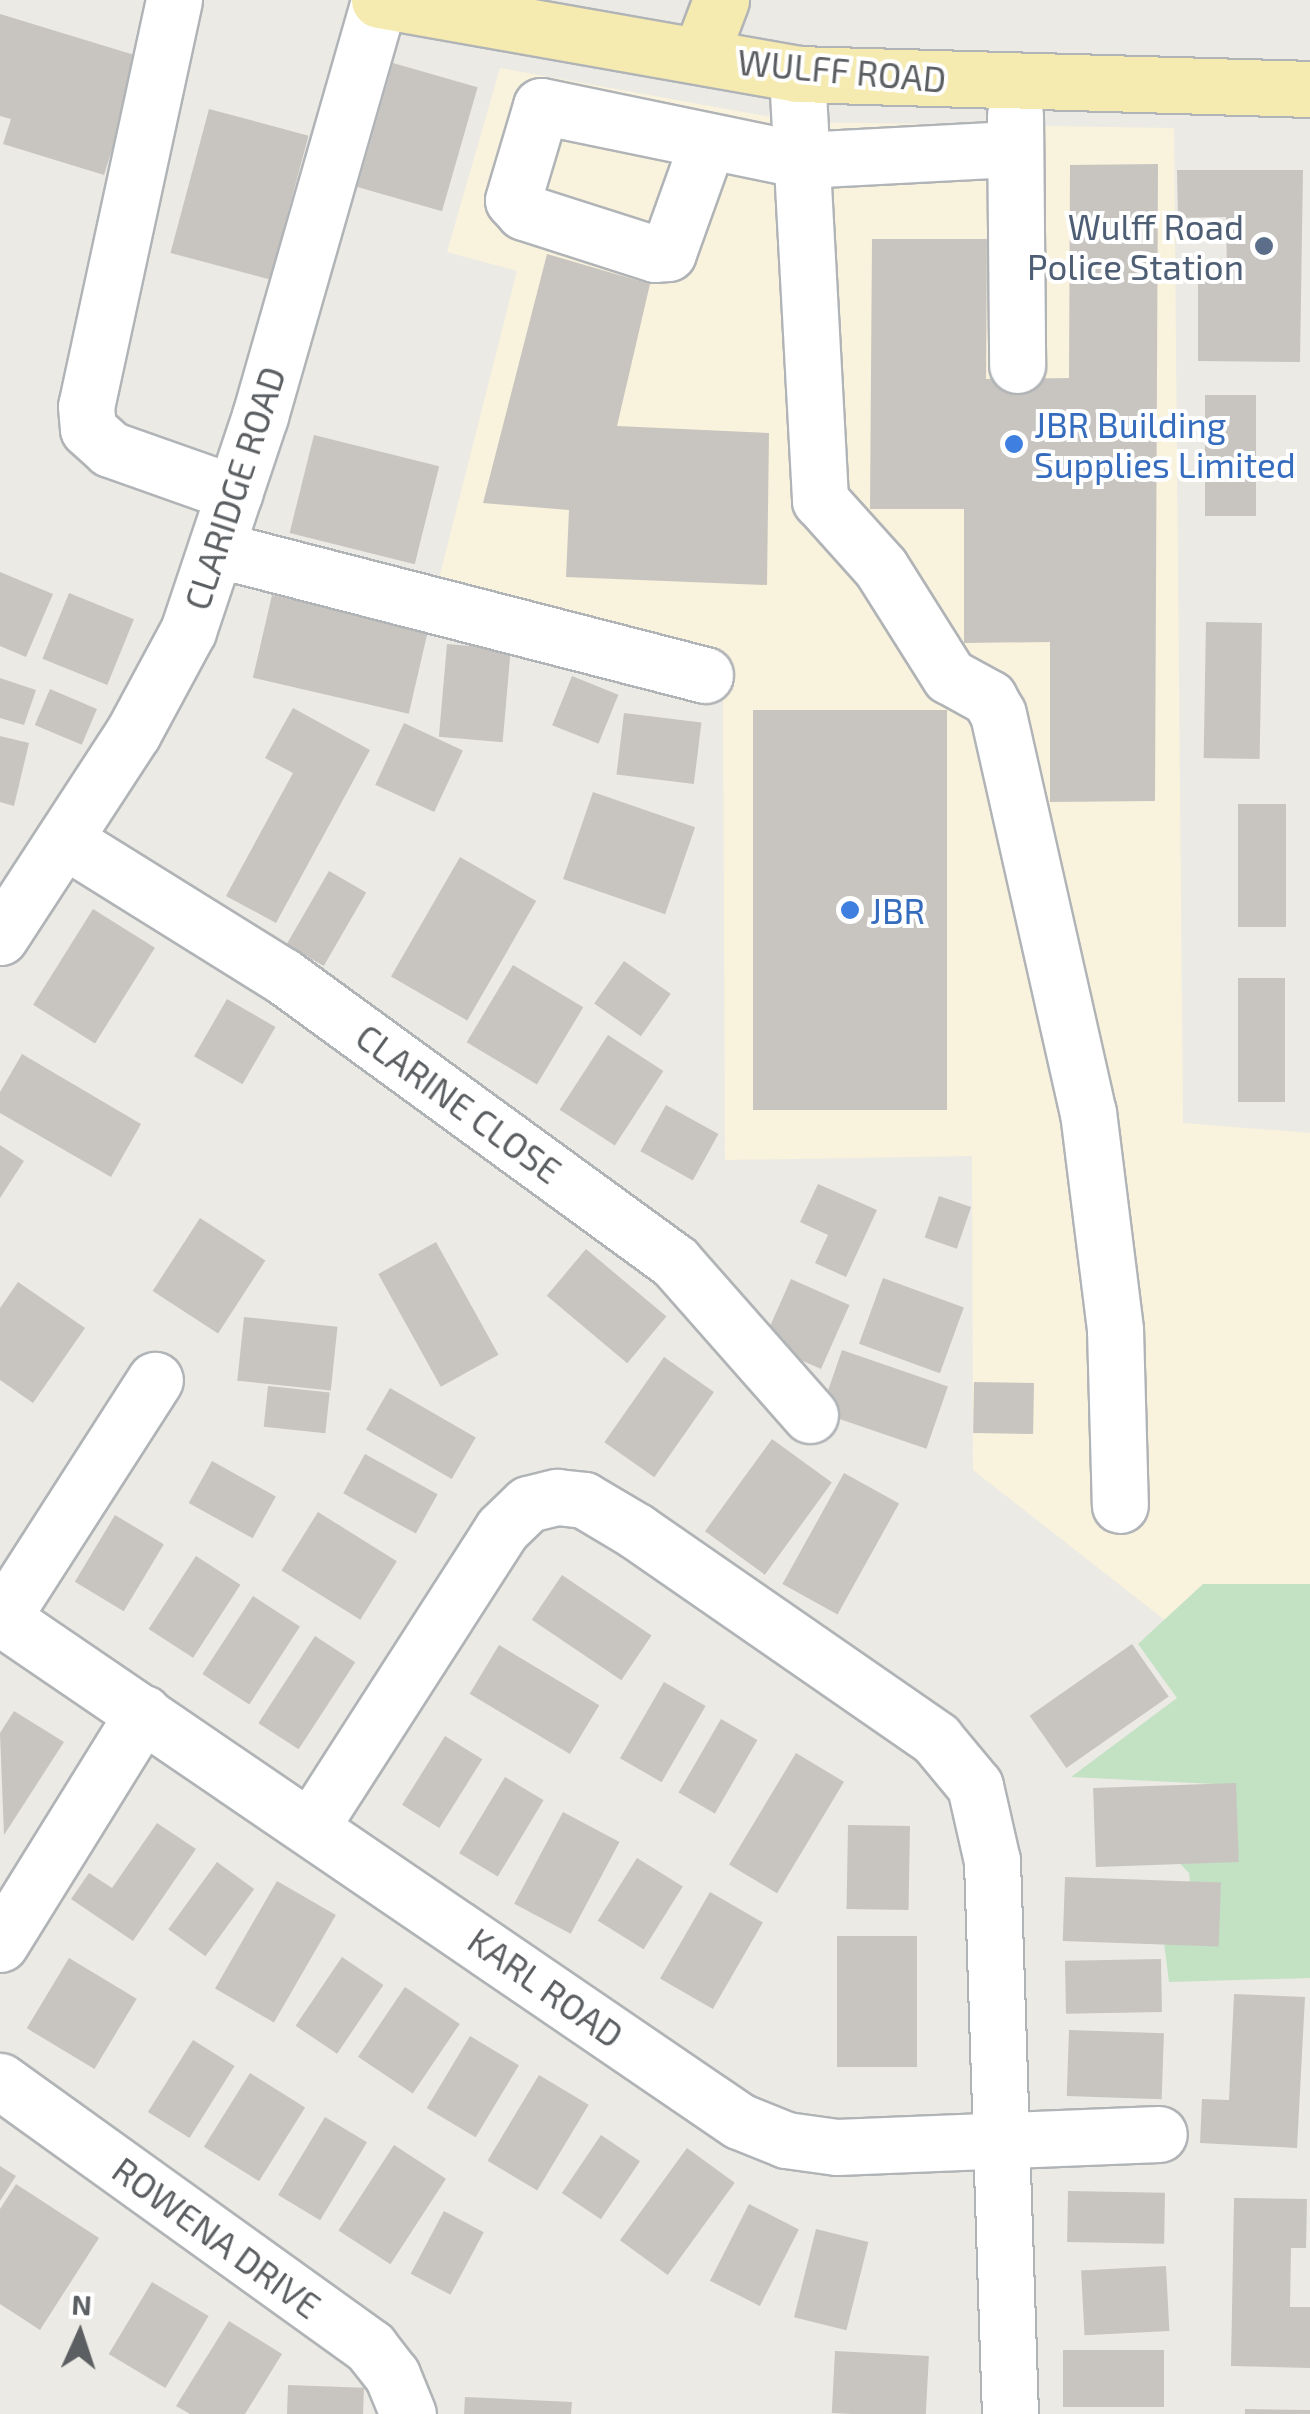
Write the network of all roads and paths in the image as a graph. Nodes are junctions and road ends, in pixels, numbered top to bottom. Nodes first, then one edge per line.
1 (174, 0) edge
2 (379, 0) edge
3 (721, 0) edge
4 (700, 56) junction
5 (797, 74) junction
6 (1018, 82) junction
7 (1310, 89) edge
8 (708, 141) dead end
9 (1012, 149) junction
10 (801, 160) junction
11 (1017, 366) dead end
12 (234, 492) junction
13 (216, 549) junction
14 (705, 674) dead end
15 (66, 841) junction
16 (0, 937) edge
17 (155, 1380) dead end
18 (810, 1415) dead end
19 (1120, 1505) dead end
20 (1, 1617) edge
21 (143, 1713) junction
22 (312, 1824) junction
23 (0, 1944) edge
24 (0, 2081) edge
25 (1160, 2134) dead end
26 (1005, 2140) junction
27 (408, 2414) edge
28 (1010, 2414) edge

1 - 12 street
2 - 4 main road, WULFF ROAD
2 - 12 street, CLARIDGE ROAD
3 - 4 main road
4 - 5 main road, WULFF ROAD
5 - 6 main road, WULFF ROAD
5 - 10 street
6 - 7 main road, WULFF ROAD
6 - 9 street
8 - 10 street
9 - 10 street
9 - 11 street
10 - 19 street
12 - 13 street, CLARIDGE ROAD
13 - 14 street
13 - 15 street, CLARIDGE ROAD
15 - 16 street, CLARIDGE ROAD
15 - 18 street, CLARINE CLOSE
17 - 20 street
20 - 21 street, KARL ROAD
21 - 22 street, KARL ROAD
21 - 23 street
22 - 26 street, KARL ROAD
22 - 26 street
24 - 27 street, ROWENA DRIVE
25 - 26 street, KARL ROAD
26 - 28 street

